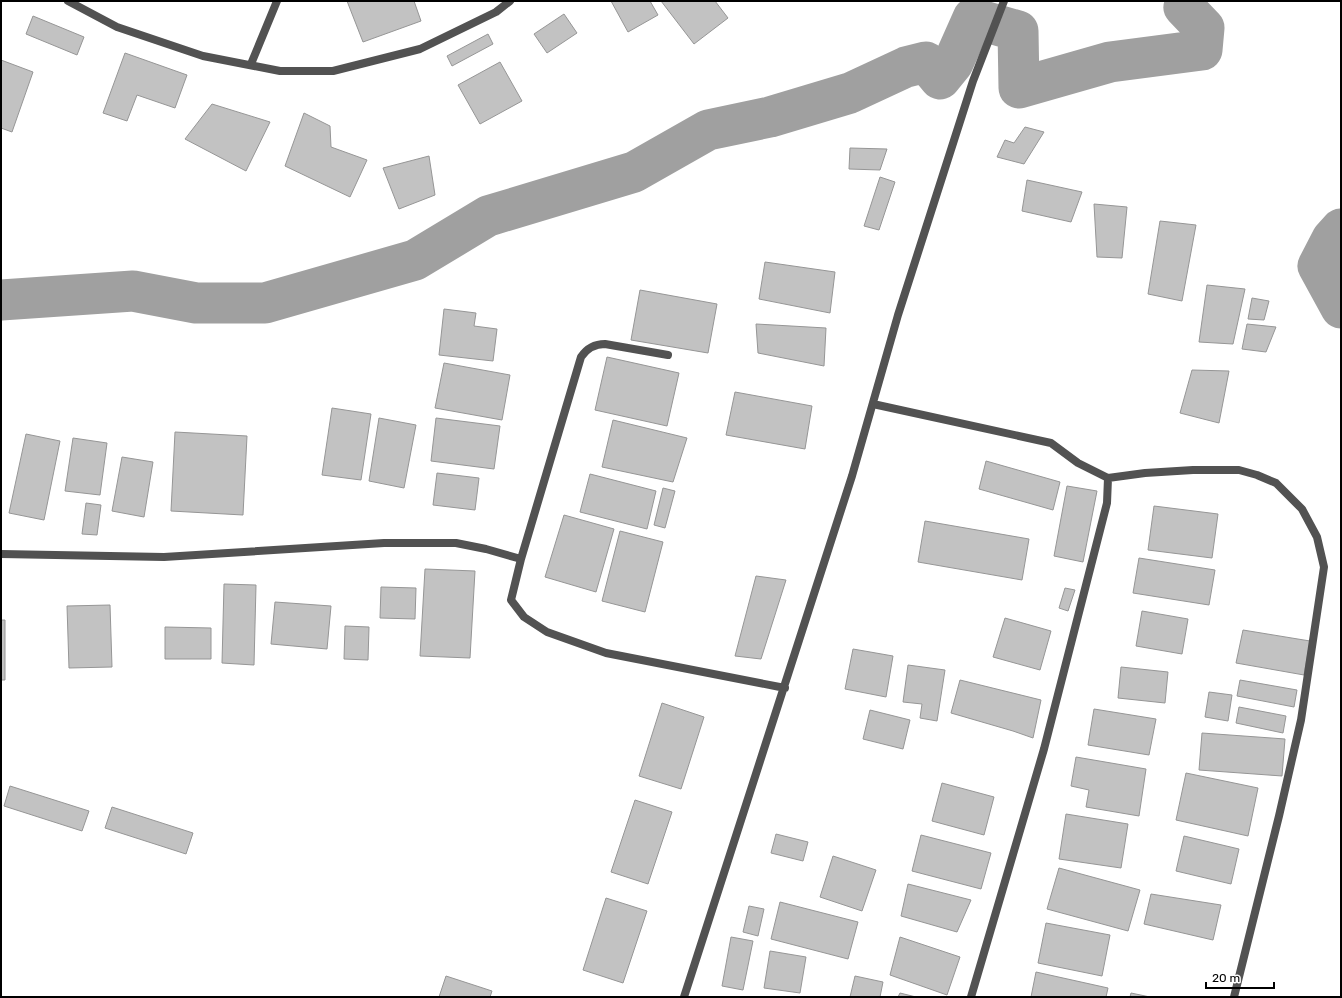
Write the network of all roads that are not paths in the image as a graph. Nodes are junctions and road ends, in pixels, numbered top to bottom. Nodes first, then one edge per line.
1 (68, 1) edge
2 (276, 1) edge
3 (510, 1) edge
4 (1004, 1) edge
5 (251, 64) junction
6 (668, 355) dead end
7 (873, 404) junction
8 (1108, 478) junction
9 (1, 554) edge
10 (521, 559) junction
11 (785, 688) junction
12 (684, 997) edge
13 (971, 997) edge
14 (1234, 997) edge

1 - 5 street
2 - 5 street
3 - 5 street
4 - 7 street
6 - 10 street
7 - 8 street
7 - 11 street
8 - 13 street
8 - 14 street
9 - 10 street
10 - 11 street
11 - 12 street

